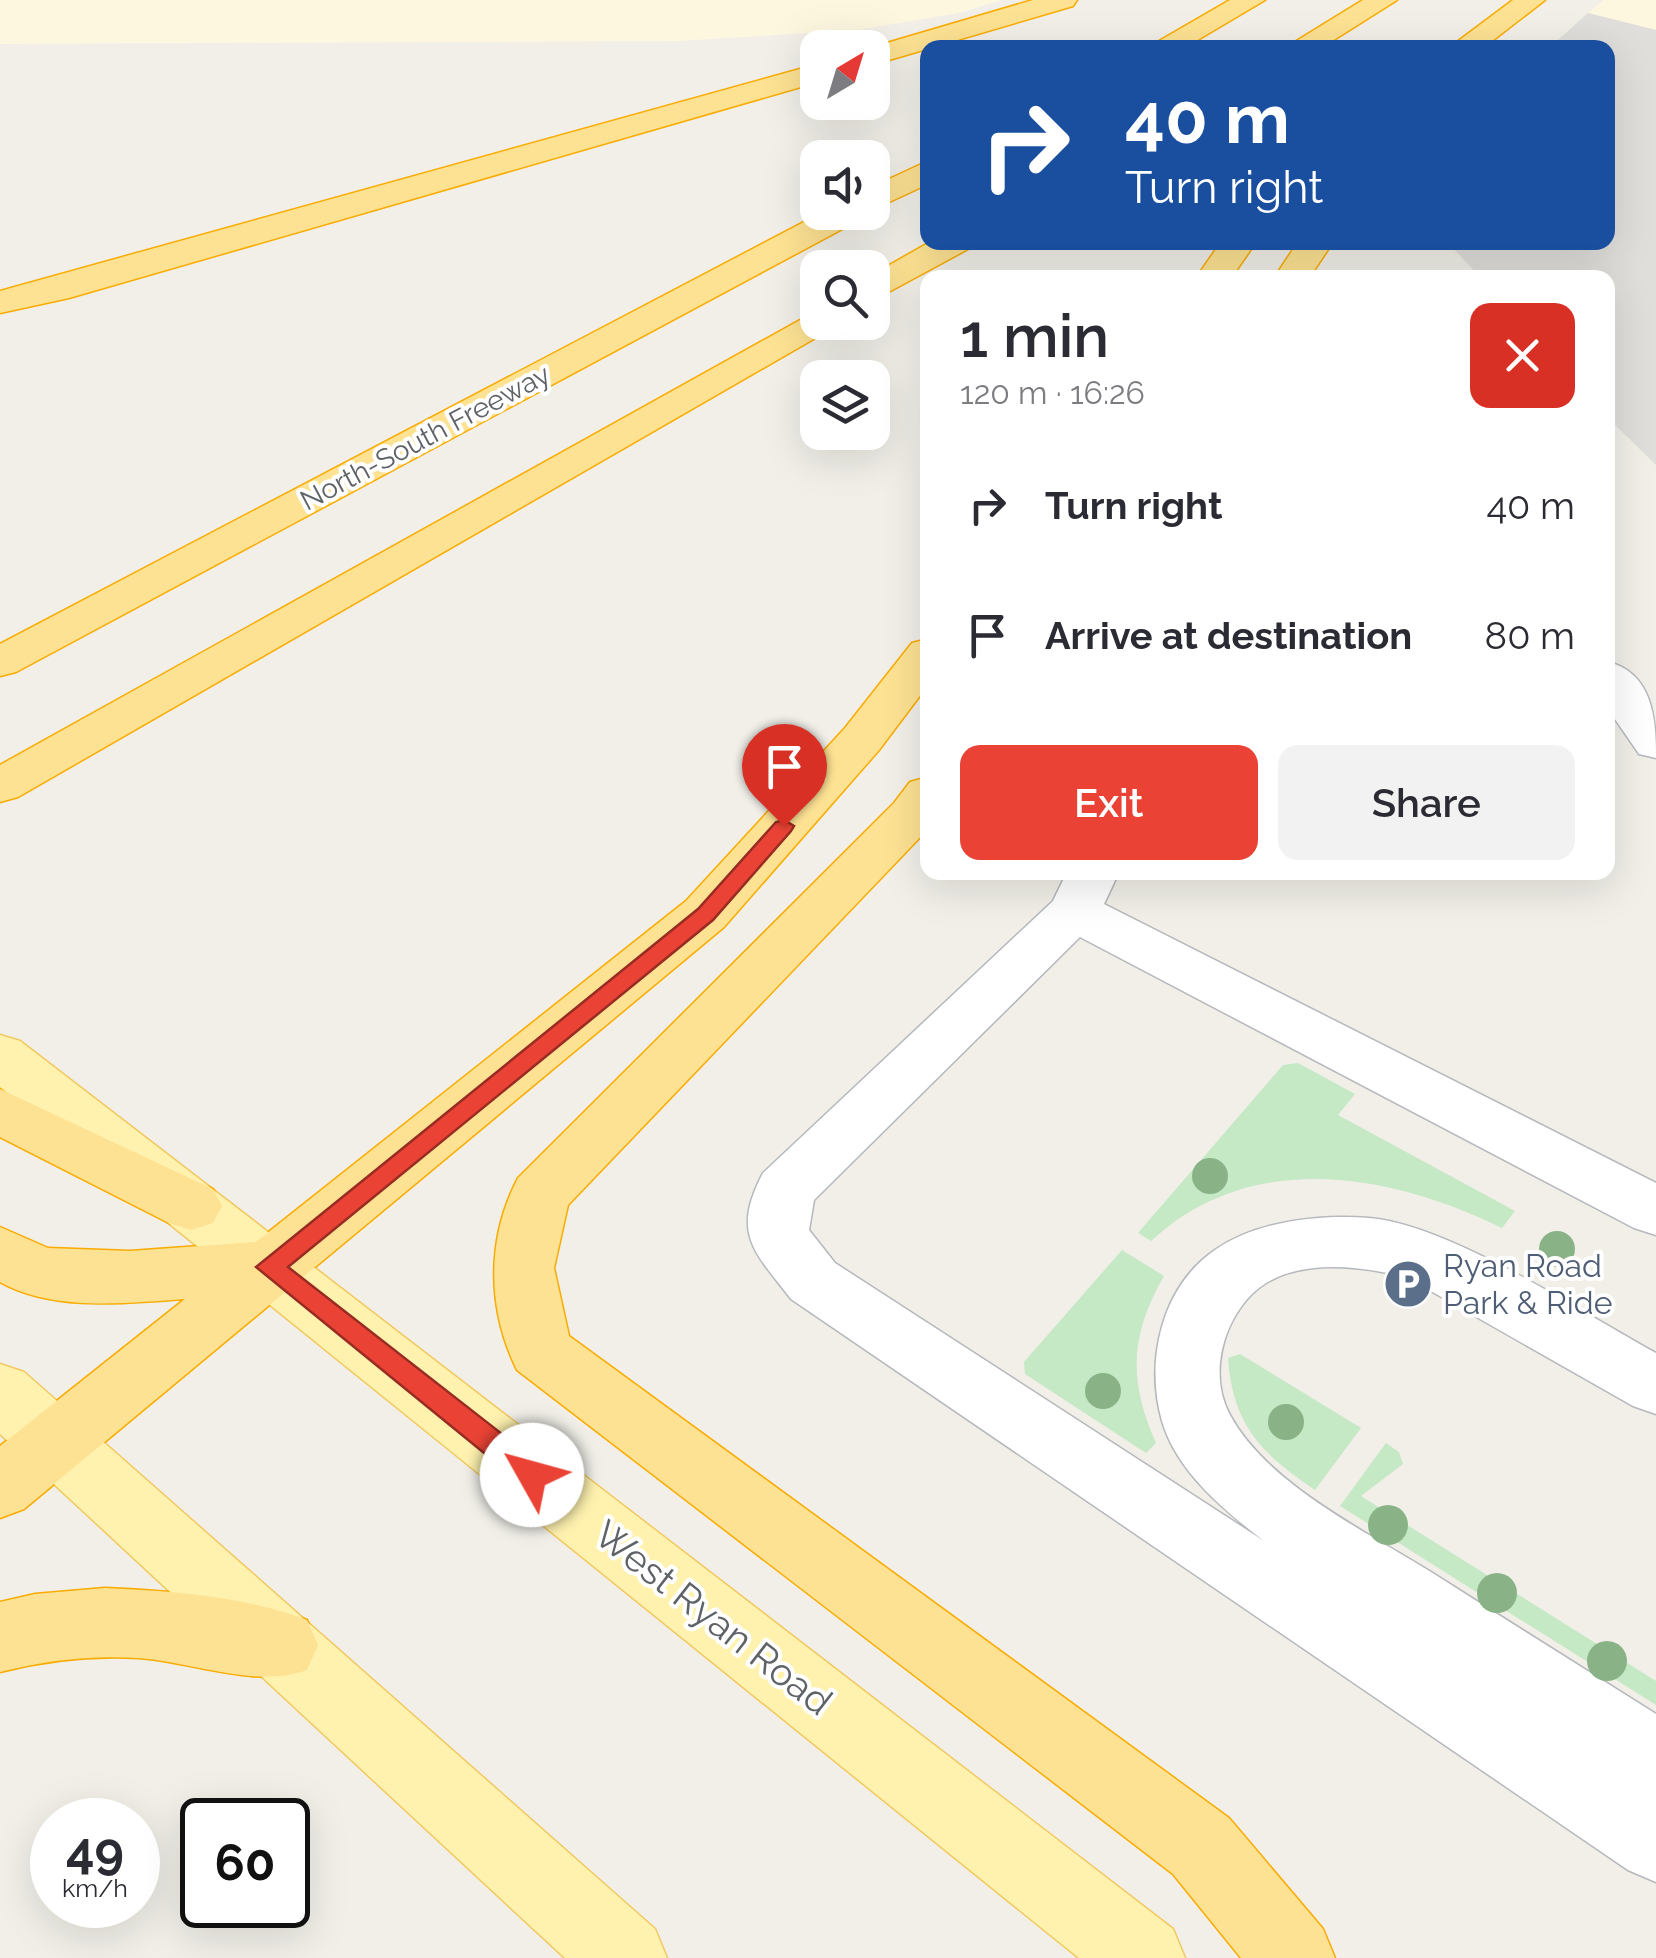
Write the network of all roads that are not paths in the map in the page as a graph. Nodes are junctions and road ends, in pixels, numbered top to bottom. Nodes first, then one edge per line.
1 (1063, 0) edge
2 (1251, 0) edge
3 (1382, 0) edge
4 (1531, 0) edge
5 (1560, 0) edge
6 (1527, 37) dead end
7 (927, 40) edge
8 (1176, 40) edge
9 (1313, 40) edge
10 (1474, 40) edge
11 (920, 42) edge
12 (890, 51) edge
13 (800, 77) edge
14 (920, 175) edge
15 (890, 191) edge
16 (816, 230) edge
17 (942, 250) edge
18 (890, 280) edge
19 (56, 290) junction
20 (0, 302) edge
21 (0, 316) edge
22 (800, 331) edge
23 (0, 662) edge
24 (920, 663) edge
25 (1615, 686) edge
26 (1656, 744) edge
27 (0, 786) edge
28 (920, 804) edge
29 (1084, 892) edge
30 (0, 1056) edge
31 (0, 1110) edge
32 (191, 1206) junction
33 (1656, 1211) edge
34 (0, 1252) edge
35 (269, 1267) junction
36 (1656, 1386) edge
37 (0, 1392) edge
38 (54, 1442) junction
39 (0, 1487) edge
40 (0, 1637) edge
41 (281, 1645) junction
42 (1656, 1758) edge
43 (1656, 1842) edge
44 (626, 1958) edge
45 (1144, 1958) edge
46 (1294, 1958) edge

1 - 7 highway
2 - 8 highway
3 - 9 highway
4 - 10 highway
5 - 6 highway
11 - 12 highway
13 - 19 highway
14 - 15 highway
16 - 23 highway, North-South Freeway
17 - 18 highway
19 - 20 highway
19 - 21 highway
22 - 27 highway
24 - 35 highway
25 - 26 lane
28 - 46 highway
29 - 33 lane
29 - 43 lane
30 - 32 main road, West Ryan Road
31 - 32 highway
32 - 35 main road, West Ryan Road
34 - 35 highway
35 - 38 highway
35 - 45 main road, West Ryan Road
36 - 42 lane
37 - 38 main road
38 - 39 highway
38 - 41 main road
40 - 41 highway
41 - 44 main road

